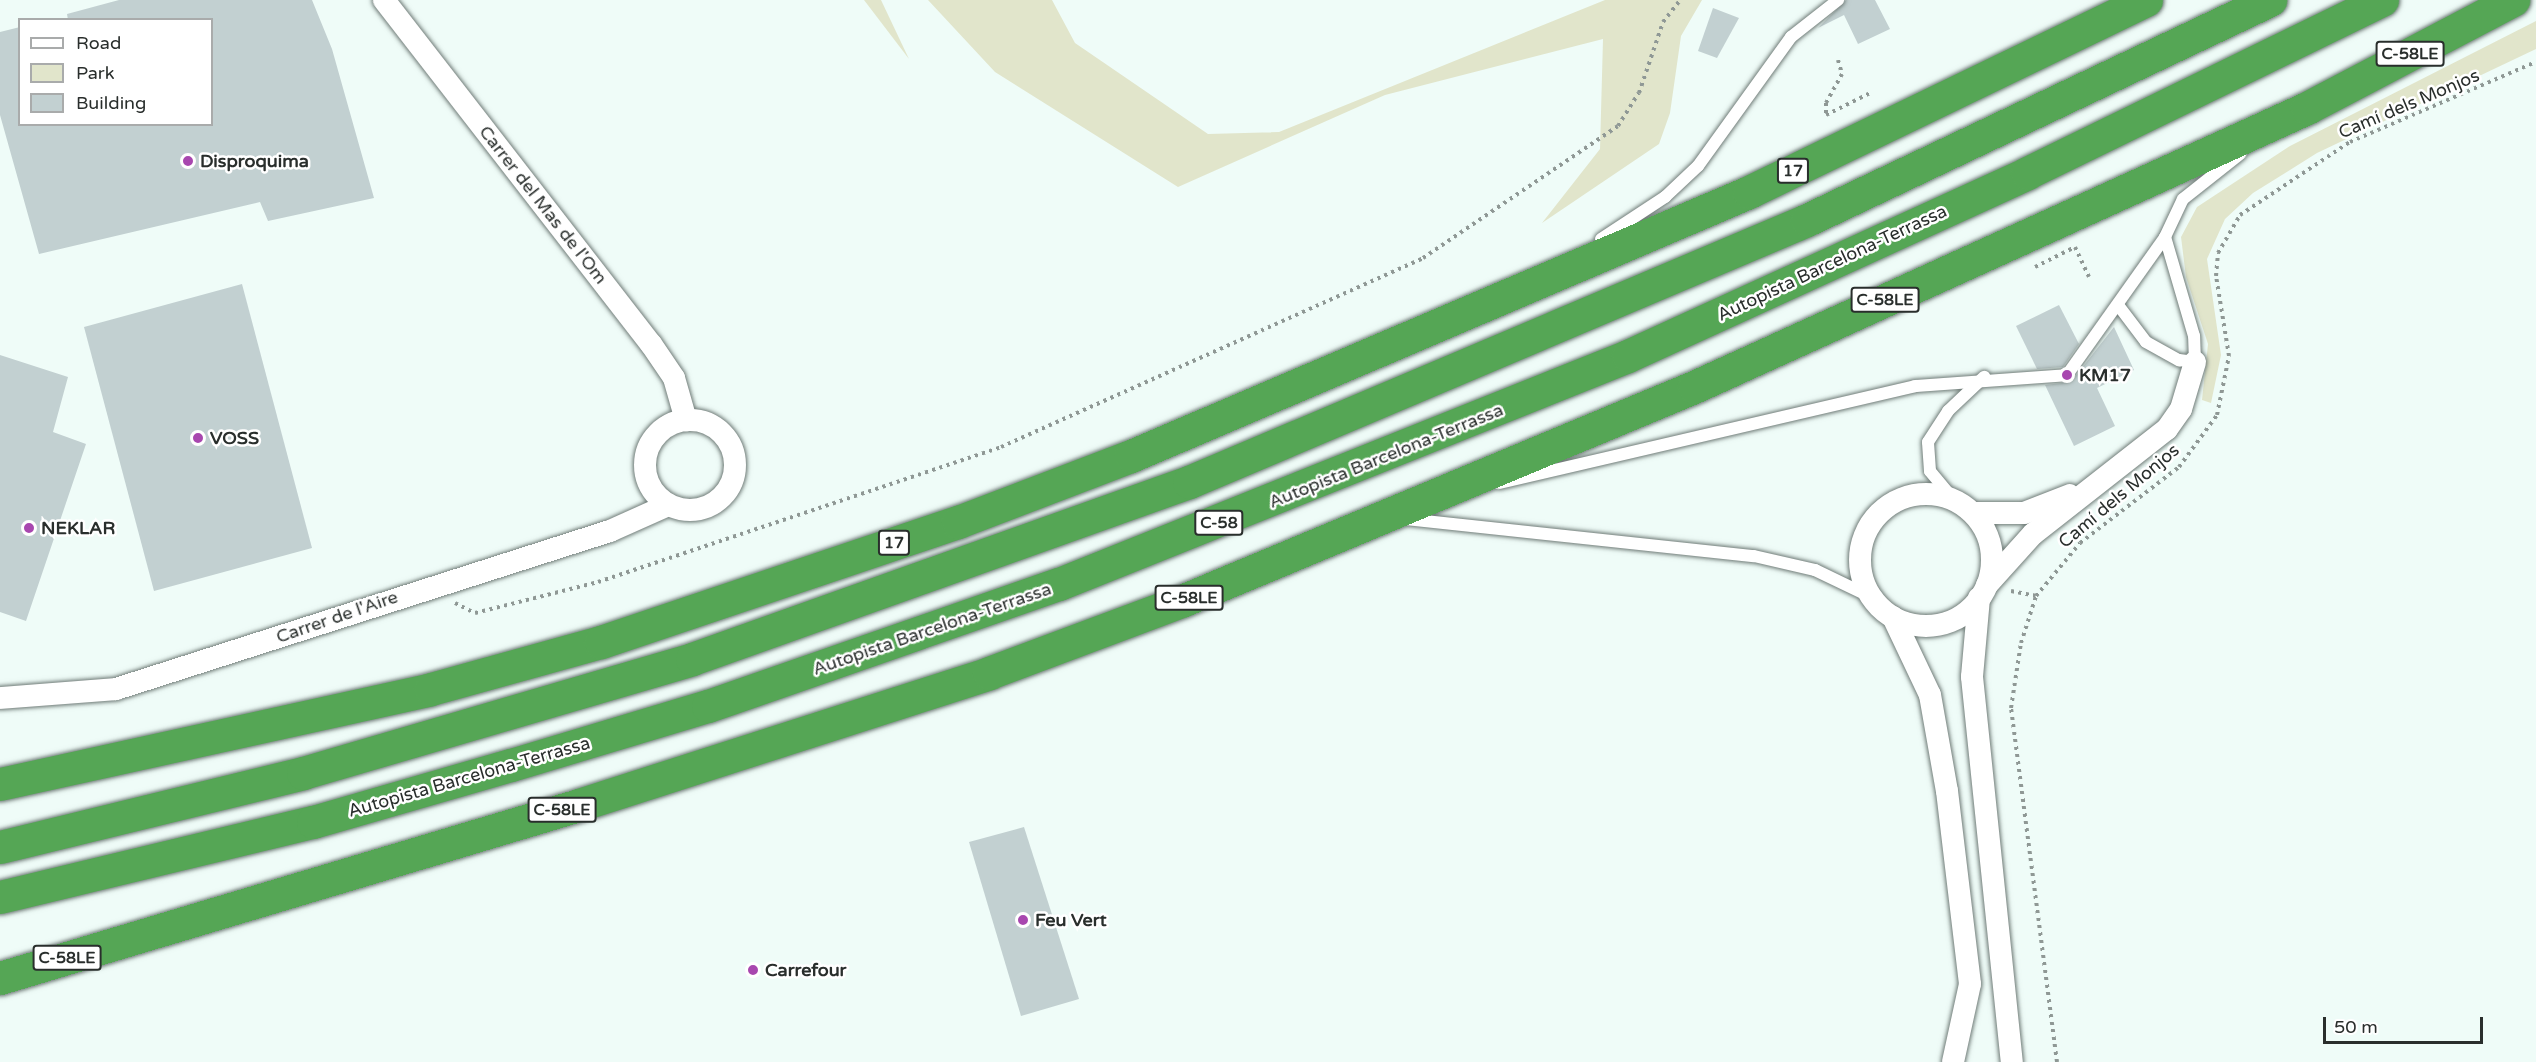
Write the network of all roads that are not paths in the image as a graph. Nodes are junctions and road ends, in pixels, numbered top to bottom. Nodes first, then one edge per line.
1 (384, 0) edge
2 (1838, 0) edge
3 (2146, 0) edge
4 (2270, 0) edge
5 (2382, 0) edge
6 (2513, 0) edge
7 (2307, 108) junction
8 (2165, 237) junction
9 (2118, 305) junction
10 (1435, 329) junction
11 (2195, 362) junction
12 (1984, 377) junction
13 (686, 420) junction
14 (2091, 486) junction
15 (1462, 487) junction
16 (668, 505) junction
17 (1964, 507) junction
18 (1387, 518) junction
19 (1983, 592) junction
20 (1871, 597) junction
21 (1893, 617) junction
22 (0, 698) edge
23 (338, 711) junction
24 (0, 761) edge
25 (0, 784) edge
26 (0, 847) edge
27 (0, 897) edge
28 (133, 938) junction
29 (0, 978) edge
30 (0, 996) edge
31 (1953, 1062) edge
32 (2012, 1062) edge

1 - 13 street, Carrer del Mas de l'Om
2 - 10 lane
3 - 10 highway, 17
4 - 26 highway
5 - 27 highway, Autopista Barcelona-Terrassa / C-58
6 - 7 highway, C-58LE
7 - 8 lane
7 - 15 highway, C-58LE
8 - 9 lane
8 - 11 lane
9 - 11 lane
9 - 12 lane
10 - 23 highway, 17
11 - 14 street
12 - 15 lane
12 - 17 lane
13 - 16 street
13 - 16 street
14 - 17 street
14 - 19 street
15 - 18 highway, C-58LE
16 - 22 street, Carrer de l'Aire
17 - 19 street
17 - 20 street
18 - 20 lane
18 - 28 highway, C-58LE
19 - 21 street
19 - 32 street
20 - 21 street
21 - 31 street
23 - 24 highway
23 - 25 highway
28 - 29 highway, C-58LE
28 - 30 highway

